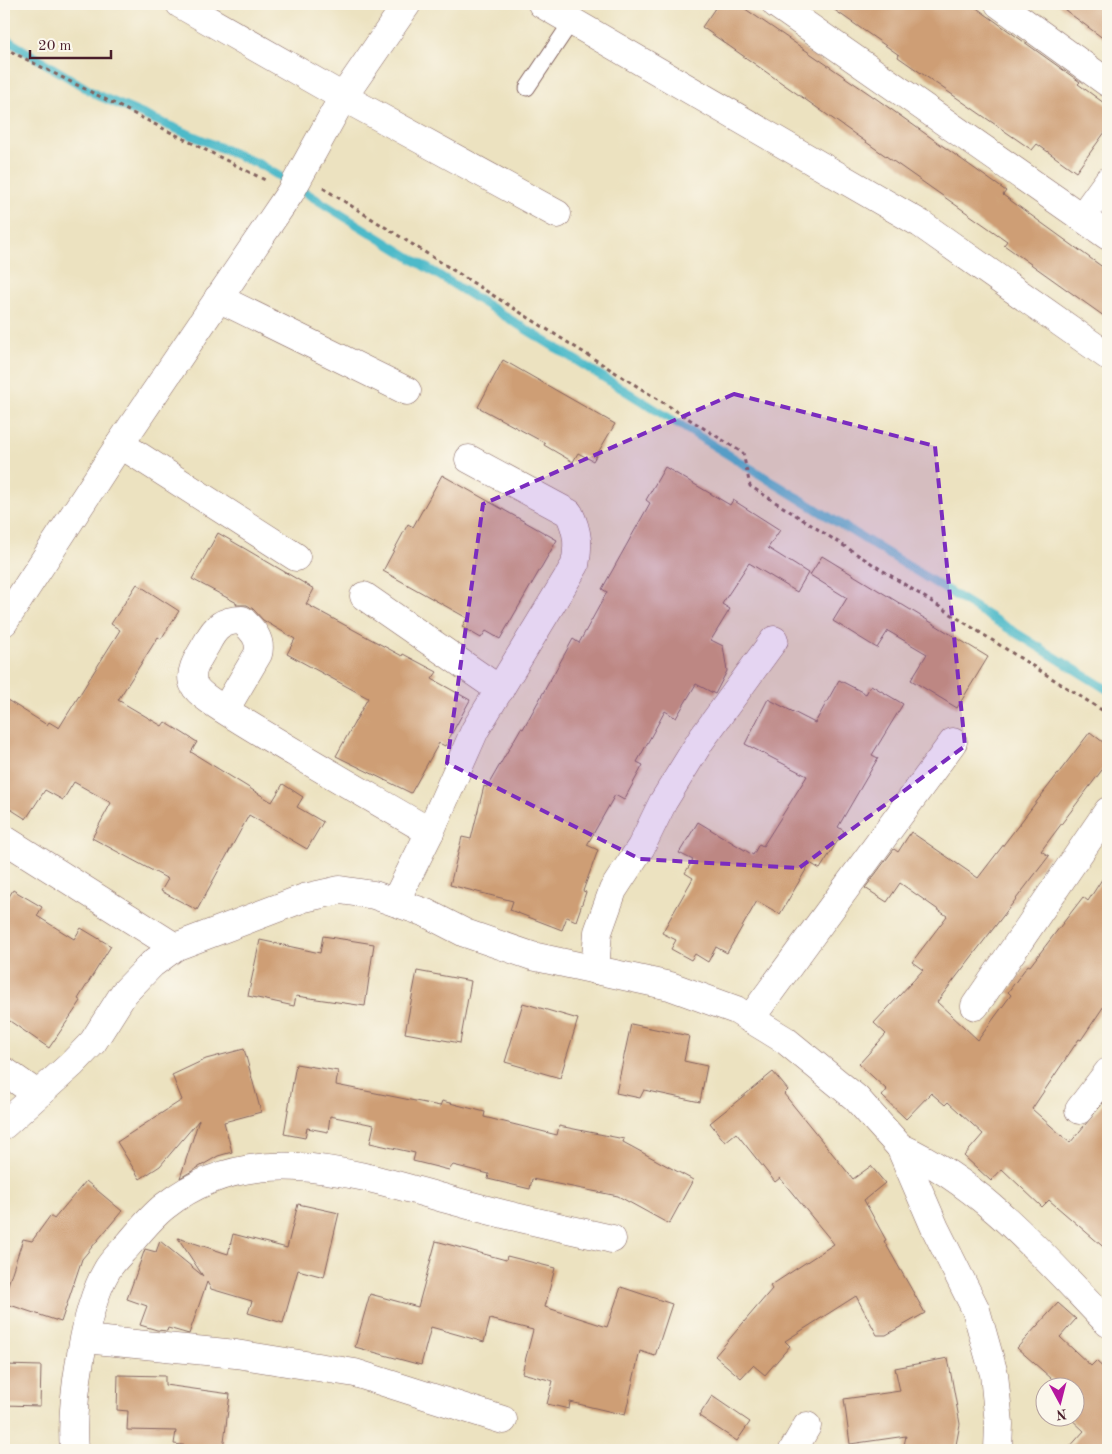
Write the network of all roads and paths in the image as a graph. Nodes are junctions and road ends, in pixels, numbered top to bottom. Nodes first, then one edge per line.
1 (180, 4) edge
2 (407, 4) edge
3 (542, 4) edge
4 (776, 4) edge
5 (999, 4) edge
6 (572, 21) junction
7 (4, 48) edge
8 (1108, 83) edge
9 (527, 88) dead end
10 (343, 97) junction
11 (1108, 181) edge
12 (296, 183) junction
13 (557, 214) dead end
14 (1082, 217) junction
15 (1108, 236) edge
16 (218, 298) junction
17 (1108, 356) edge
18 (407, 391) dead end
19 (120, 444) junction
20 (469, 459) dead end
21 (296, 557) dead end
22 (364, 596) dead end
23 (4, 622) edge
24 (774, 640) dead end
25 (500, 690) junction
26 (225, 710) dead end
27 (1108, 714) edge
28 (953, 742) dead end
29 (1105, 823) edge
30 (430, 832) junction
31 (4, 839) edge
32 (395, 902) junction
33 (175, 947) junction
34 (595, 970) junction
35 (976, 1006) dead end
36 (750, 1019) junction
37 (4, 1071) edge
38 (1108, 1072) edge
39 (37, 1094) junction
40 (1079, 1110) dead end
41 (4, 1125) edge
42 (900, 1147) junction
43 (612, 1239) dead end
44 (1108, 1323) edge
45 (85, 1339) junction
46 (503, 1420) dead end
47 (807, 1426) dead end
48 (74, 1450) edge
49 (792, 1450) edge
50 (998, 1450) edge

1 - 10 street
2 - 10 street
3 - 6 street
4 - 14 street
5 - 8 street
6 - 9 lane
6 - 17 street
7 - 12 path
10 - 12 street
10 - 13 street
11 - 14 street
12 - 16 street
12 - 27 path
14 - 15 street
16 - 18 street
16 - 19 street
19 - 21 street
19 - 23 street
20 - 25 street
22 - 25 street
24 - 34 street
25 - 30 street
26 - 30 street
28 - 36 street
29 - 35 street
30 - 32 street
31 - 33 street
32 - 33 street
32 - 34 street
33 - 39 street
34 - 36 street
36 - 42 street
37 - 39 street
38 - 40 street
39 - 41 street
42 - 44 street
42 - 50 street
43 - 45 street
45 - 46 street
45 - 48 street
47 - 49 street

